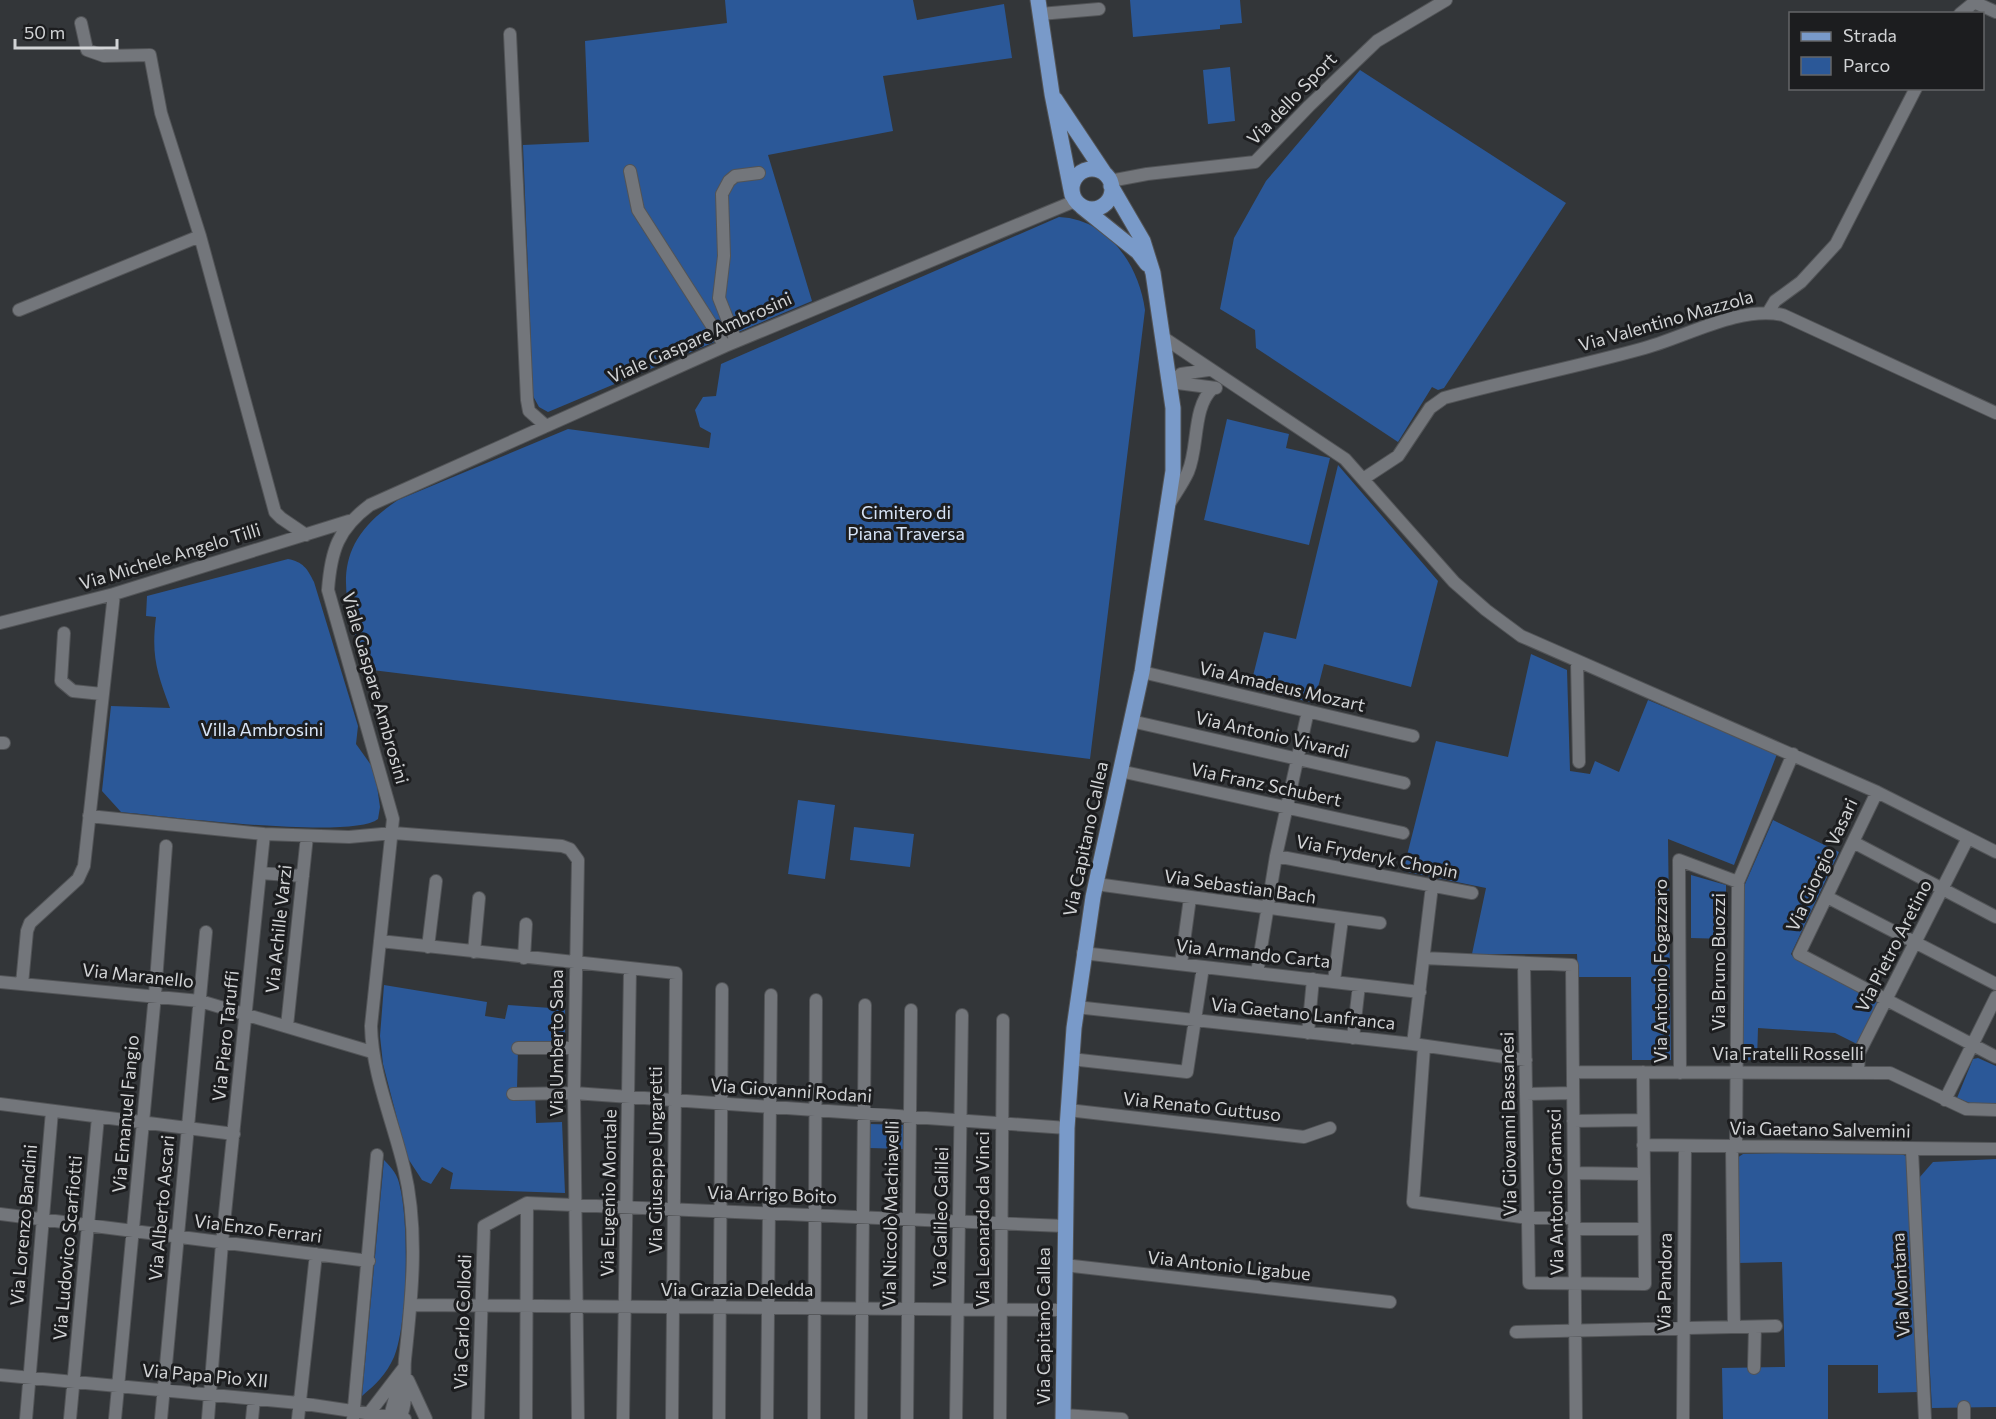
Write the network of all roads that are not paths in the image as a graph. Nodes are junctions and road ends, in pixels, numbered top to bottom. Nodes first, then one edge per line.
1 (1446, 0) edge
2 (1977, 1) edge
3 (1039, 7) edge
4 (1099, 9) dead end
5 (1963, 12) edge
6 (1996, 12) edge
7 (81, 23) dead end
8 (510, 34) dead end
9 (1915, 90) edge
10 (1052, 94) junction
11 (630, 171) dead end
12 (759, 174) dead end
13 (1110, 182) junction
14 (1075, 200) junction
15 (200, 236) junction
16 (1153, 273) junction
17 (19, 310) dead end
18 (1769, 312) junction
19 (1164, 338) junction
20 (730, 343) junction
21 (1208, 370) junction
22 (1170, 382) junction
23 (1213, 388) junction
24 (1238, 388) junction
25 (1996, 413) edge
26 (546, 426) junction
27 (1363, 479) junction
28 (1169, 505) junction
29 (349, 521) junction
30 (306, 535) junction
31 (114, 594) junction
32 (0, 622) edge
33 (64, 633) dead end
34 (1577, 662) junction
35 (1142, 672) junction
36 (102, 694) junction
37 (1308, 711) junction
38 (1131, 721) junction
39 (1413, 736) dead end
40 (1793, 754) junction
41 (1297, 759) junction
42 (1579, 762) dead end
43 (1120, 771) junction
44 (1404, 783) dead end
45 (1877, 792) junction
46 (1286, 808) junction
47 (89, 816) junction
48 (393, 833) junction
49 (1403, 833) dead end
50 (264, 834) junction
51 (307, 836) junction
52 (1968, 838) junction
53 (1852, 842) junction
54 (166, 846) dead end
55 (1996, 852) edge
56 (1276, 856) junction
57 (260, 873) junction
58 (303, 876) junction
59 (436, 881) dead end
60 (1738, 882) junction
61 (1096, 884) junction
62 (1432, 886) junction
63 (1943, 889) junction
64 (1472, 893) dead end
65 (1827, 897) junction
66 (479, 898) dead end
67 (1190, 898) junction
68 (1266, 909) junction
69 (1996, 917) edge
70 (1342, 919) junction
71 (1380, 923) dead end
72 (526, 924) dead end
73 (206, 932) dead end
74 (380, 941) junction
75 (1916, 943) junction
76 (428, 947) junction
77 (474, 952) junction
78 (1083, 953) junction
79 (524, 958) junction
80 (1424, 958) junction
81 (575, 964) junction
82 (1181, 964) junction
83 (1524, 964) junction
84 (1203, 967) junction
85 (630, 969) junction
86 (1257, 973) junction
87 (1313, 979) junction
88 (1334, 981) junction
89 (0, 982) edge
90 (22, 984) junction
91 (1996, 984) edge
92 (1359, 985) junction
93 (722, 989) dead end
94 (1420, 992) junction
95 (155, 995) junction
96 (771, 995) dead end
97 (1996, 997) edge
98 (1887, 999) junction
99 (816, 1000) dead end
100 (200, 1001) junction
101 (865, 1005) dead end
102 (1076, 1007) junction
103 (911, 1010) dead end
104 (247, 1014) junction
105 (962, 1016) dead end
106 (1003, 1020) dead end
107 (1195, 1020) junction
108 (287, 1026) junction
109 (1308, 1033) junction
110 (1353, 1038) junction
111 (1972, 1045) junction
112 (1419, 1046) junction
113 (518, 1048) dead end
114 (574, 1048) junction
115 (372, 1052) junction
116 (1996, 1057) edge
117 (1071, 1059) junction
118 (1526, 1060) junction
119 (1573, 1072) junction
120 (1643, 1072) junction
121 (1858, 1072) junction
122 (1680, 1073) junction
123 (1736, 1073) junction
124 (574, 1093) junction
125 (513, 1094) dead end
126 (1526, 1094) junction
127 (1573, 1094) junction
128 (628, 1097) junction
129 (674, 1100) junction
130 (1945, 1100) junction
131 (0, 1104) edge
132 (721, 1104) junction
133 (770, 1107) junction
134 (816, 1110) junction
135 (1068, 1110) junction
136 (1996, 1110) edge
137 (52, 1111) junction
138 (864, 1114) junction
139 (98, 1116) junction
140 (910, 1117) junction
141 (1643, 1120) junction
142 (960, 1121) junction
143 (1573, 1121) junction
144 (143, 1122) junction
145 (1002, 1124) junction
146 (188, 1128) junction
147 (1067, 1128) junction
148 (1330, 1128) dead end
149 (234, 1134) junction
150 (1643, 1145) junction
151 (1685, 1146) junction
152 (1734, 1147) junction
153 (1996, 1149) edge
154 (1912, 1150) junction
155 (377, 1155) dead end
156 (1574, 1173) junction
157 (1644, 1174) junction
158 (527, 1203) junction
159 (575, 1204) junction
160 (626, 1207) junction
161 (674, 1209) junction
162 (720, 1211) junction
163 (769, 1213) junction
164 (0, 1214) edge
165 (815, 1215) junction
166 (863, 1217) junction
167 (1528, 1218) junction
168 (909, 1219) junction
169 (43, 1220) junction
170 (959, 1221) junction
171 (1001, 1223) junction
172 (1574, 1224) junction
173 (88, 1226) junction
174 (484, 1226) joint
175 (1064, 1226) junction
176 (1644, 1229) junction
177 (133, 1231) junction
178 (178, 1237) junction
179 (222, 1243) junction
180 (316, 1254) junction
181 (369, 1261) junction
182 (1064, 1265) junction
183 (1575, 1284) junction
184 (1390, 1302) dead end
185 (411, 1305) junction
186 (480, 1305) junction
187 (526, 1306) junction
188 (578, 1306) junction
189 (625, 1307) junction
190 (673, 1307) junction
191 (720, 1308) junction
192 (768, 1308) junction
193 (814, 1308) junction
194 (862, 1309) junction
195 (908, 1309) junction
196 (958, 1309) junction
197 (1000, 1310) junction
198 (1063, 1310) junction
199 (1776, 1326) dead end
200 (1734, 1327) junction
201 (1755, 1327) junction
202 (1682, 1328) junction
203 (1575, 1331) junction
204 (1516, 1332) dead end
205 (404, 1368) junction
206 (1754, 1368) dead end
207 (0, 1375) edge
208 (29, 1378) junction
209 (73, 1382) junction
210 (118, 1386) junction
211 (164, 1390) junction
212 (210, 1395) junction
213 (254, 1399) junction
214 (299, 1403) junction
215 (370, 1412) junction
216 (354, 1414) edge
217 (1063, 1417) edge
218 (399, 1418) edge
219 (26, 1419) edge
220 (70, 1419) edge
221 (116, 1419) edge
222 (161, 1419) edge
223 (208, 1419) edge
224 (252, 1419) edge
225 (298, 1419) edge
226 (426, 1419) edge
227 (478, 1419) edge
228 (526, 1419) edge
229 (578, 1419) edge
230 (623, 1419) edge
231 (672, 1419) edge
232 (719, 1419) edge
233 (767, 1419) edge
234 (814, 1419) edge
235 (861, 1419) edge
236 (907, 1419) edge
237 (956, 1419) edge
238 (1000, 1419) edge
239 (1122, 1419) edge
240 (1576, 1419) edge
241 (1683, 1419) edge
242 (1925, 1419) edge

1 - 13 street, Via dello Sport
2 - 5 street
2 - 6 street
3 - 4 street
3 - 10 main road
7 - 15 street
8 - 26 street
9 - 18 street
10 - 13 main road, Via Capitano Callea
10 - 14 main road
11 - 20 street
12 - 20 street
13 - 14 main road
13 - 14 main road
13 - 16 main road, Via Capitano Callea
14 - 16 main road
14 - 20 street, Viale Gaspare Ambrosini
15 - 17 street
15 - 30 street
16 - 19 main road, Via Capitano Callea
18 - 25 street, Via Valentino Mazzola
18 - 27 street, Via Valentino Mazzola
19 - 21 street
19 - 22 main road, Via Capitano Callea
20 - 26 street, Viale Gaspare Ambrosini
21 - 22 street
21 - 24 street
22 - 23 street
22 - 28 main road, Via Capitano Callea
23 - 24 street
23 - 28 street
24 - 27 street
26 - 29 street, Viale Gaspare Ambrosini
27 - 34 street
28 - 35 main road, Via Capitano Callea
29 - 30 street, Via Michele Angelo Tilli
29 - 48 street, Viale Gaspare Ambrosini
30 - 31 street, Via Michele Angelo Tilli
31 - 32 street, Via Michele Angelo Tilli
31 - 36 street
33 - 36 street
34 - 40 street
34 - 42 street
35 - 37 street, Via Amadeus Mozart
35 - 38 main road, Via Capitano Callea
36 - 47 street
37 - 39 street, Via Amadeus Mozart
37 - 41 street
38 - 41 street, Via Antonio Vivardi
38 - 43 main road, Via Capitano Callea
40 - 45 street
40 - 60 street, Via Bruno Buozzi
41 - 44 street, Via Antonio Vivardi
41 - 46 street
43 - 46 street, Via Franz Schubert
43 - 61 main road, Via Capitano Callea
45 - 52 street
45 - 53 street, Via Giorgio Vasari
46 - 49 street, Via Franz Schubert
46 - 56 street
47 - 50 street, Via Umberto Saba
47 - 90 street
48 - 51 street, Via Umberto Saba
48 - 74 street, Viale Gaspare Ambrosini
48 - 81 street, Via Umberto Saba
50 - 51 street, Via Umberto Saba
50 - 57 street, Via Piero Taruffi
51 - 58 street, Via Achille Varzi
52 - 55 street
52 - 63 street, Via Pietro Aretino
53 - 63 street
53 - 65 street, Via Giorgio Vasari
54 - 95 street, Via Emanuel Fangio
56 - 62 street, Via Fryderyk Chopin
56 - 68 street
57 - 58 street
57 - 104 street, Via Piero Taruffi
58 - 108 street, Via Achille Varzi
59 - 76 street
60 - 122 street, Via Antonio Fogazzaro
60 - 123 street, Via Bruno Buozzi
61 - 67 street, Via Sebastian Bach
61 - 78 main road, Via Capitano Callea
62 - 64 street, Via Fryderyk Chopin
62 - 80 street
63 - 69 street
63 - 75 street, Via Pietro Aretino
65 - 75 street
65 - 98 street, Via Giorgio Vasari
66 - 77 street
67 - 68 street, Via Sebastian Bach
67 - 82 street
68 - 70 street, Via Sebastian Bach
68 - 86 street
70 - 71 street, Via Sebastian Bach
70 - 88 street
72 - 79 street
73 - 100 street, Via Alberto Ascari
74 - 76 street
74 - 115 street, Viale Gaspare Ambrosini
75 - 91 street
75 - 98 street, Via Pietro Aretino
76 - 77 street
77 - 79 street
78 - 82 street, Via Armando Carta
78 - 102 main road, Via Capitano Callea
79 - 81 street
80 - 83 street
80 - 94 street
81 - 85 street
81 - 114 street, Via Umberto Saba
82 - 84 street, Via Armando Carta
83 - 118 street, Via Giovanni Bassanesi
83 - 119 street, Via Antonio Gramsci
84 - 86 street, Via Armando Carta
84 - 107 street
85 - 128 street, Via Eugenio Montale
85 - 129 street, Via Giuseppe Ungaretti
86 - 87 street, Via Armando Carta
87 - 88 street, Via Armando Carta
87 - 109 street
88 - 92 street, Via Armando Carta
89 - 90 street, Via Maranello
90 - 95 street, Via Maranello
92 - 94 street, Via Armando Carta
92 - 110 street
93 - 132 street
94 - 112 street
95 - 100 street, Via Maranello
95 - 144 street, Via Emanuel Fangio
96 - 133 street
97 - 111 street
98 - 111 street
98 - 121 street, Via Pietro Aretino
99 - 134 street
100 - 104 street, Via Maranello
100 - 146 street, Via Alberto Ascari
101 - 138 street
102 - 107 street, Via Gaetano Lanfranca
102 - 117 main road, Via Capitano Callea
103 - 140 street, Via Niccolò Machiavelli
104 - 108 street, Via Maranello
104 - 149 street, Via Piero Taruffi
105 - 142 street, Via Galileo Galilei
106 - 145 street, Via Leonardo da Vinci
107 - 109 street, Via Gaetano Lanfranca
107 - 117 street
108 - 115 street, Via Maranello
109 - 110 street, Via Gaetano Lanfranca
110 - 112 street, Via Gaetano Lanfranca
111 - 116 street
111 - 130 street
112 - 118 street, Via Gaetano Lanfranca
112 - 167 street
113 - 114 street
114 - 124 street, Via Umberto Saba
115 - 185 street, Viale Gaspare Ambrosini
117 - 135 main road, Via Capitano Callea
118 - 126 street, Via Giovanni Bassanesi
119 - 120 street, Via Fratelli Rosselli
119 - 127 street, Via Antonio Gramsci
120 - 122 street, Via Fratelli Rosselli
120 - 141 street
121 - 123 street, Via Fratelli Rosselli
121 - 130 street, Via Fratelli Rosselli
122 - 123 street, Via Fratelli Rosselli
123 - 152 street, Via Bruno Buozzi
124 - 125 street, Via Giovanni Rodani
124 - 128 street, Via Giovanni Rodani
124 - 159 street, Via Umberto Saba
126 - 127 street
126 - 167 street, Via Giovanni Bassanesi
127 - 143 street, Via Antonio Gramsci
128 - 129 street, Via Giovanni Rodani
128 - 160 street, Via Eugenio Montale
129 - 132 street, Via Giovanni Rodani
129 - 161 street, Via Giuseppe Ungaretti
130 - 136 street, Via Fratelli Rosselli
131 - 137 street
132 - 133 street, Via Giovanni Rodani
132 - 162 street
133 - 134 street, Via Giovanni Rodani
133 - 163 street
134 - 138 street, Via Giovanni Rodani
134 - 165 street
135 - 147 main road, Via Capitano Callea
135 - 148 street, Via Renato Guttuso
137 - 139 street
137 - 169 street, Via Lorenzo Bandini
138 - 140 street, Via Giovanni Rodani
138 - 166 street
139 - 144 street
139 - 173 street, Via Ludovico Scarfiotti
140 - 142 street, Via Giovanni Rodani
140 - 168 street, Via Niccolò Machiavelli
141 - 143 street
141 - 150 street
142 - 145 street, Via Giovanni Rodani
142 - 170 street, Via Galileo Galilei
143 - 156 street, Via Antonio Gramsci
144 - 146 street
144 - 177 street, Via Emanuel Fangio
145 - 147 street, Via Giovanni Rodani
145 - 171 street, Via Leonardo da Vinci
146 - 149 street
146 - 178 street, Via Alberto Ascari
147 - 175 main road, Via Capitano Callea
149 - 179 street, Via Piero Taruffi
150 - 151 street, Via Gaetano Salvemini
150 - 157 street
151 - 152 street, Via Gaetano Salvemini
151 - 202 street, Via Pandora
152 - 154 street, Via Gaetano Salvemini
152 - 200 street, Via Bruno Buozzi
153 - 154 street, Via Gaetano Salvemini
154 - 242 street, Via Montana
155 - 181 street
156 - 157 street
156 - 172 street, Via Antonio Gramsci
157 - 176 street
158 - 159 street, Via Arrigo Boito
158 - 174 street, Via Arrigo Boito
158 - 187 street
159 - 160 street, Via Arrigo Boito
159 - 188 street, Via Umberto Saba
160 - 161 street, Via Arrigo Boito
160 - 189 street, Via Eugenio Montale
161 - 162 street, Via Arrigo Boito
161 - 190 street, Via Giuseppe Ungaretti
162 - 163 street, Via Arrigo Boito
162 - 191 street
163 - 165 street, Via Arrigo Boito
163 - 192 street
164 - 169 street, Via Enzo Ferrari
165 - 166 street, Via Arrigo Boito
165 - 193 street
166 - 168 street, Via Arrigo Boito
166 - 194 street
167 - 172 street
167 - 183 street, Via Giovanni Bassanesi
168 - 170 street, Via Arrigo Boito
168 - 195 street, Via Niccolò Machiavelli
169 - 173 street, Via Enzo Ferrari
169 - 208 street, Via Lorenzo Bandini
170 - 171 street, Via Arrigo Boito
170 - 196 street, Via Galileo Galilei
171 - 175 street, Via Arrigo Boito
171 - 197 street, Via Leonardo da Vinci
172 - 176 street
172 - 183 street, Via Antonio Gramsci
173 - 177 street, Via Enzo Ferrari
173 - 209 street, Via Ludovico Scarfiotti
174 - 186 street, Via Carlo Collodi
175 - 182 main road, Via Capitano Callea
176 - 183 street
177 - 178 street, Via Enzo Ferrari
177 - 210 street, Via Emanuel Fangio
178 - 179 street, Via Enzo Ferrari
178 - 211 street, Via Alberto Ascari
179 - 180 street, Via Enzo Ferrari
179 - 212 street, Via Piero Taruffi
180 - 181 street, Via Enzo Ferrari
180 - 214 street
181 - 216 street
182 - 184 street, Via Antonio Ligabue
182 - 198 main road, Via Capitano Callea
183 - 203 street, Via Antonio Gramsci
185 - 186 street, Via Grazia Deledda
185 - 205 street, Viale Gaspare Ambrosini
186 - 187 street, Via Grazia Deledda
186 - 227 street, Via Carlo Collodi
187 - 188 street, Via Grazia Deledda
187 - 228 street
188 - 189 street, Via Grazia Deledda
188 - 229 street, Via Umberto Saba
189 - 190 street, Via Grazia Deledda
189 - 230 street, Via Eugenio Montale
190 - 191 street, Via Grazia Deledda
190 - 231 street, Via Giuseppe Ungaretti
191 - 192 street, Via Grazia Deledda
191 - 232 street
192 - 193 street, Via Grazia Deledda
192 - 233 street
193 - 194 street, Via Grazia Deledda
193 - 234 street
194 - 195 street, Via Grazia Deledda
194 - 235 street
195 - 196 street, Via Grazia Deledda
195 - 236 street, Via Niccolò Machiavelli
196 - 197 street, Via Grazia Deledda
196 - 237 street, Via Galileo Galilei
197 - 198 street, Via Grazia Deledda
197 - 238 street, Via Leonardo da Vinci
198 - 217 main road, Via Capitano Callea
199 - 201 street
200 - 201 street
200 - 202 street
201 - 206 street
202 - 203 street
202 - 241 street, Via Pandora
203 - 204 street
203 - 240 street, Via Antonio Gramsci
205 - 215 street
205 - 218 street, Viale Gaspare Ambrosini
205 - 226 street, Viale Gaspare Ambrosini
207 - 208 street, Via Papa Pio XII
208 - 209 street, Via Papa Pio XII
208 - 219 street, Via Lorenzo Bandini
209 - 210 street, Via Papa Pio XII
209 - 220 street, Via Ludovico Scarfiotti
210 - 211 street, Via Papa Pio XII
210 - 221 street, Via Emanuel Fangio
211 - 212 street, Via Papa Pio XII
211 - 222 street, Via Alberto Ascari
212 - 213 street, Via Papa Pio XII
212 - 223 street, Via Piero Taruffi
213 - 214 street, Via Papa Pio XII
213 - 224 street
214 - 216 street, Via Papa Pio XII
214 - 225 street
215 - 216 street, Via Papa Pio XII
215 - 218 street, Via Papa Pio XII
217 - 239 street

